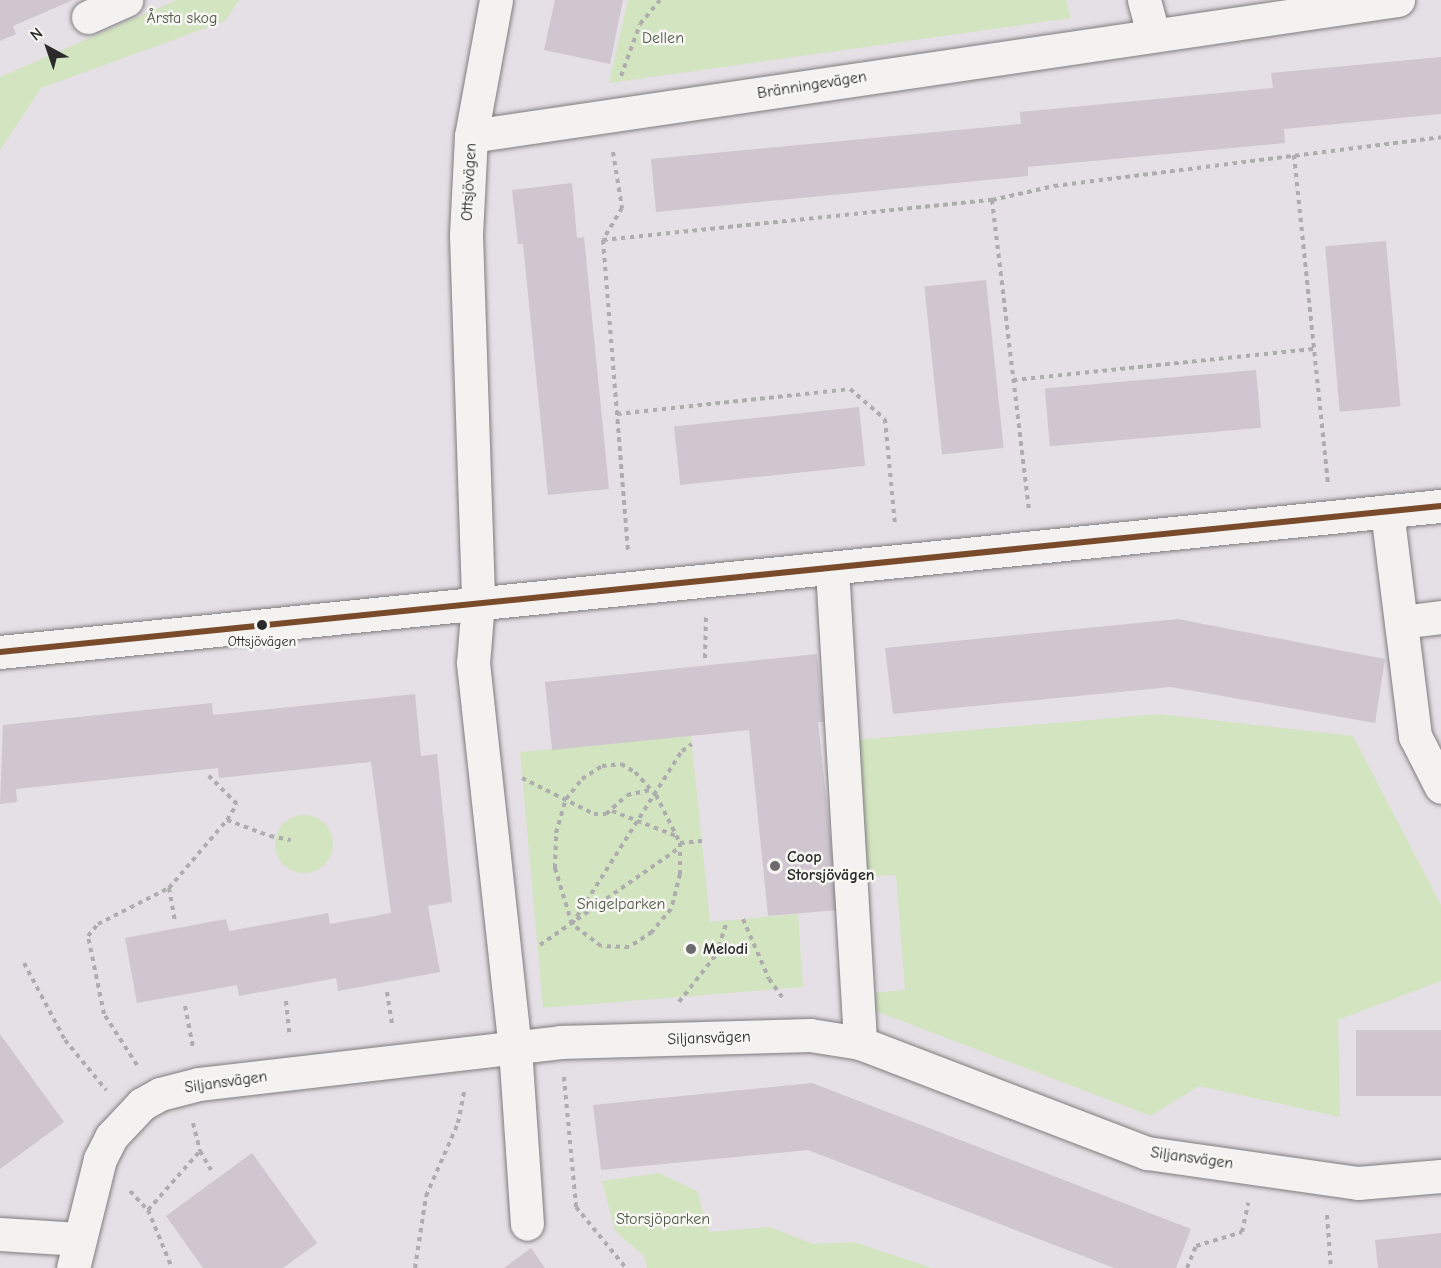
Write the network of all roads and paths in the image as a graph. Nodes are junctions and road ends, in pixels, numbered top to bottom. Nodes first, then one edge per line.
1 (126, 0) edge
2 (496, 0) edge
3 (660, 0) edge
4 (1144, 0) edge
5 (1398, 0) edge
6 (1212, 13) edge
7 (88, 17) dead end
8 (1153, 34) junction
9 (607, 115) junction
10 (471, 136) junction
11 (1441, 136) edge
12 (1294, 155) junction
13 (992, 200) junction
14 (603, 240) junction
15 (1315, 349) junction
16 (1013, 380) junction
17 (617, 414) junction
18 (1441, 506) edge
19 (1387, 511) junction
20 (1332, 519) junction
21 (1034, 548) junction
22 (899, 562) junction
23 (832, 568) junction
24 (631, 588) junction
25 (478, 602) junction
26 (1441, 617) edge
27 (1401, 622) junction
28 (0, 652) edge
29 (692, 744) dead end
30 (485, 776) junction
31 (209, 777) dead end
32 (1441, 787) edge
33 (650, 789) junction
34 (656, 795) junction
35 (566, 799) junction
36 (612, 811) junction
37 (227, 820) junction
38 (638, 822) junction
39 (679, 837) junction
40 (291, 840) dead end
41 (702, 840) dead end
42 (680, 845) junction
43 (169, 888) junction
44 (743, 919) dead end
45 (727, 921) dead end
46 (175, 922) dead end
47 (572, 924) junction
48 (504, 955) junction
49 (24, 963) dead end
50 (810, 1035) junction
51 (675, 1039) junction
52 (560, 1042) junction
53 (860, 1043) junction
54 (514, 1048) junction
55 (172, 1091) junction
56 (129, 1118) junction
57 (458, 1123) dead end
58 (200, 1151) junction
59 (100, 1159) junction
60 (210, 1170) dead end
61 (1441, 1176) edge
62 (1323, 1178) junction
63 (148, 1210) junction
64 (527, 1224) dead end
65 (1242, 1232) dead end
66 (0, 1234) edge
67 (76, 1253) edge
68 (172, 1268) edge
69 (415, 1268) edge
70 (626, 1268) edge
71 (1187, 1268) edge
72 (1331, 1268) edge

1 - 7 street
2 - 10 street, Ottsjövägen
3 - 9 path
4 - 8 street
5 - 6 street, Bränningevägen
6 - 8 street, Bränningevägen
8 - 9 street, Bränningevägen
9 - 10 street, Bränningevägen
9 - 14 path
10 - 25 street, Ottsjövägen
11 - 12 path
12 - 13 path
12 - 15 path
13 - 14 path
13 - 16 path
14 - 17 path
15 - 16 path
15 - 20 path
16 - 21 path
17 - 22 path
17 - 24 path
18 - 19 street
19 - 20 street
19 - 27 street
20 - 21 street
21 - 22 street
22 - 23 street
23 - 24 street
23 - 53 street
24 - 25 street
25 - 28 street
25 - 30 street, Ottsjövägen
26 - 27 street
27 - 32 street
29 - 34 path
30 - 35 path
30 - 48 street, Ottsjövägen
31 - 37 path
33 - 34 path
33 - 35 path
33 - 36 path
34 - 38 path
34 - 39 path
35 - 36 path
35 - 47 path
36 - 38 path
37 - 40 path
37 - 43 path
38 - 39 path
38 - 47 path
39 - 42 path
41 - 42 path
42 - 47 path
42 - 47 path
43 - 46 path
43 - 55 path
44 - 50 path
45 - 51 path
47 - 48 path
48 - 54 street, Ottsjövägen
49 - 56 path
50 - 51 street, Siljansvägen
50 - 53 street, Siljansvägen
51 - 52 street, Siljansvägen
52 - 54 street, Siljansvägen
52 - 70 path
53 - 62 street, Siljansvägen
54 - 55 street, Siljansvägen
54 - 64 street, Ottsjövägen
55 - 56 street
55 - 58 path
56 - 59 street
57 - 69 path
58 - 60 path
58 - 63 path
59 - 63 path
59 - 67 street
61 - 62 street, Siljansvägen
62 - 72 path
63 - 68 path
65 - 71 path
66 - 67 street

